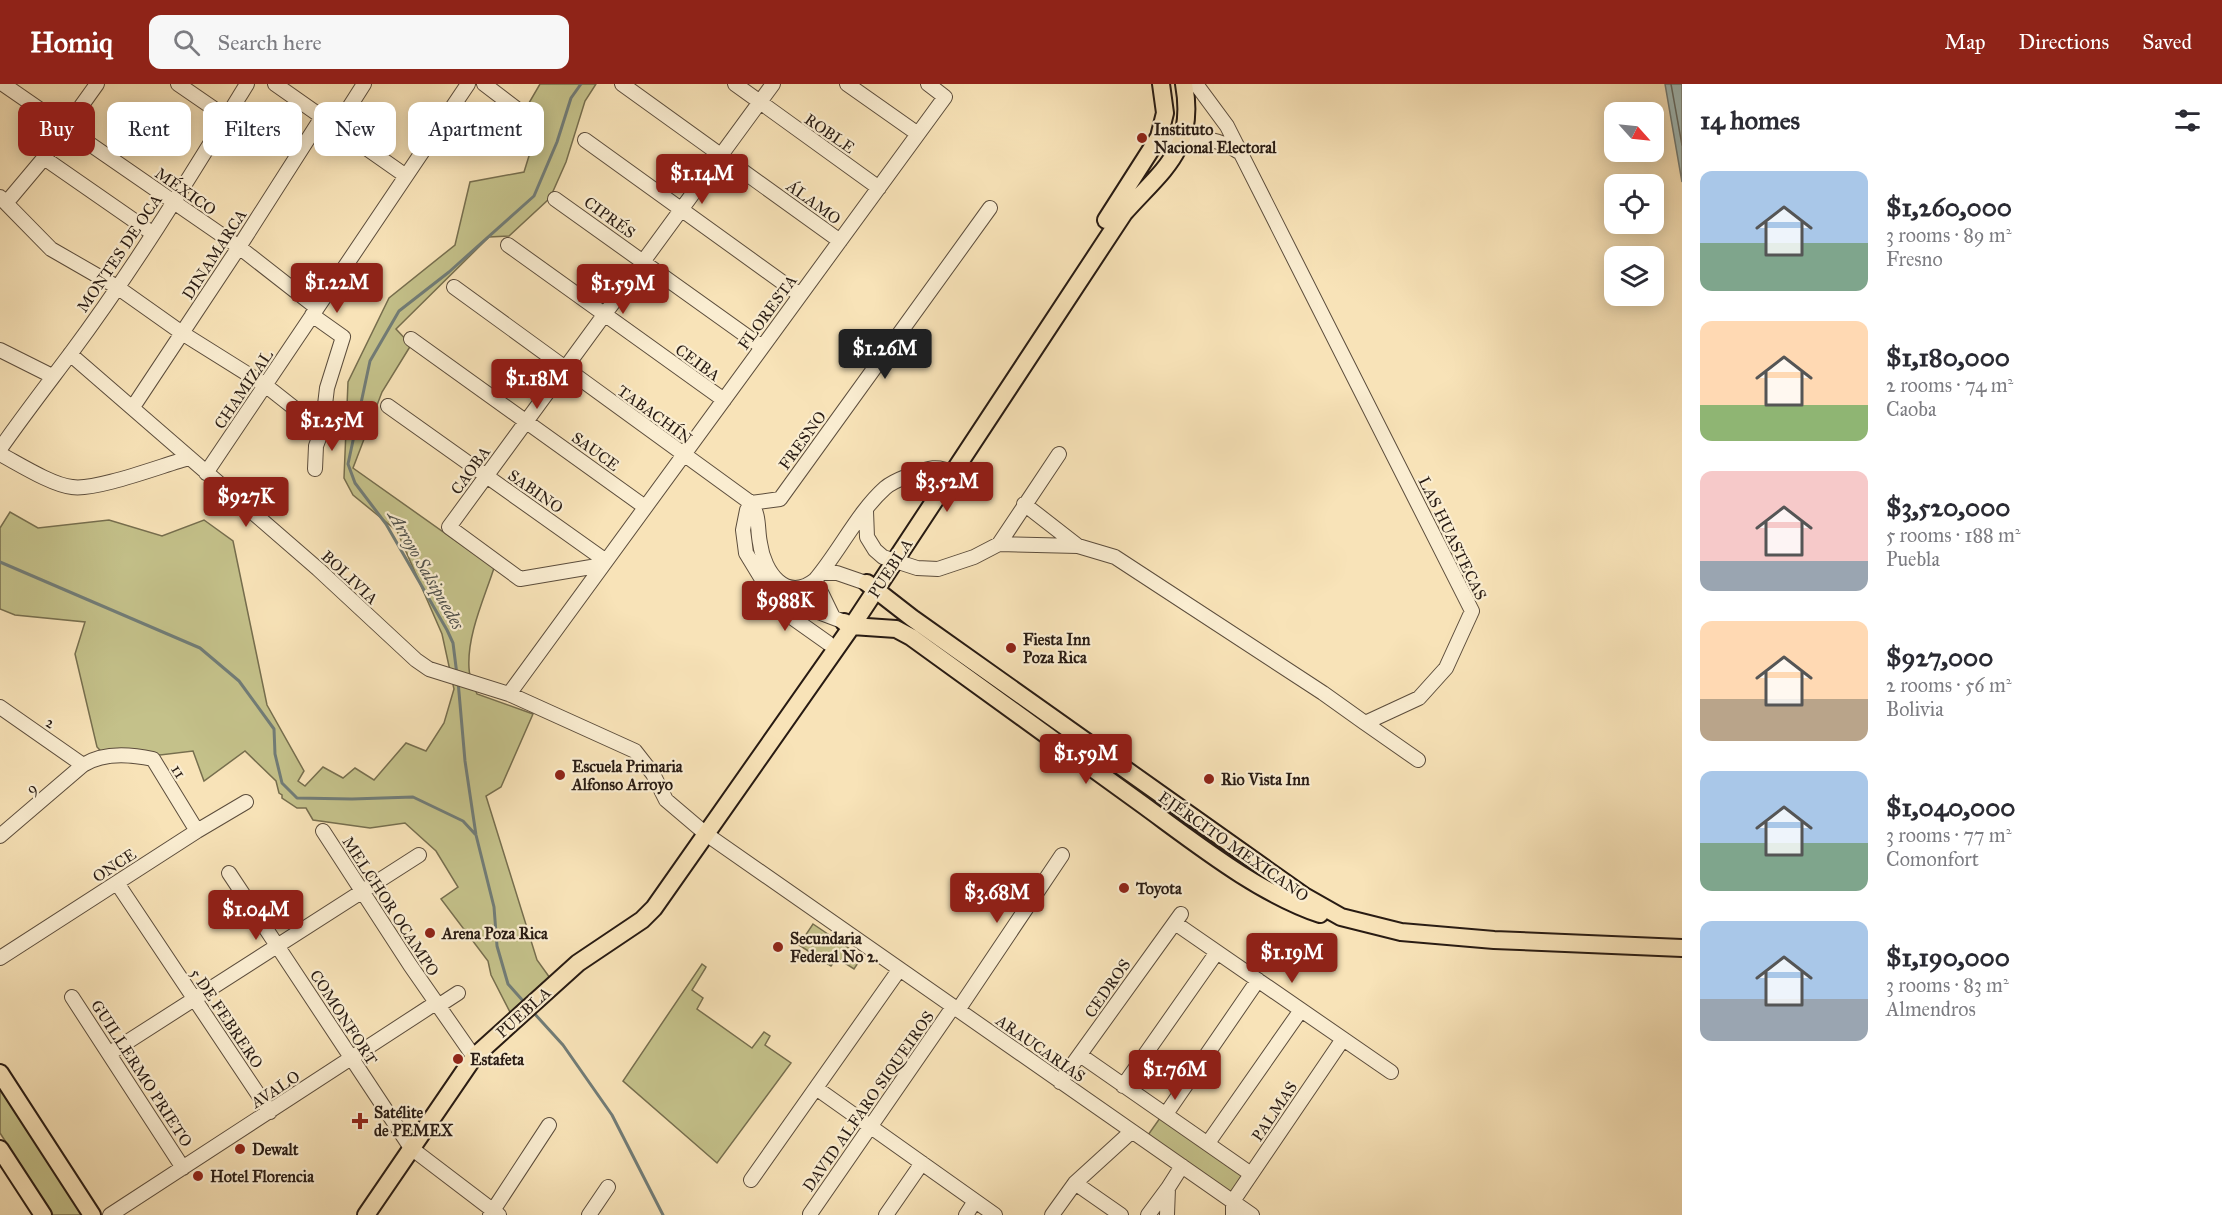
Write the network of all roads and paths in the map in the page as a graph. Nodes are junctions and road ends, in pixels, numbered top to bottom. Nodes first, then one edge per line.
1 (3, 84) edge
2 (97, 84) edge
3 (178, 84) edge
4 (247, 84) edge
5 (275, 84) edge
6 (364, 84) edge
7 (468, 84) edge
8 (484, 84) edge
9 (622, 84) edge
10 (735, 84) edge
11 (773, 84) edge
12 (847, 84) edge
13 (928, 84) edge
14 (1161, 84) edge
15 (1184, 84) edge
16 (1196, 84) edge
17 (30, 102) edge
18 (84, 102) edge
19 (204, 102) edge
20 (236, 102) edge
21 (353, 102) edge
22 (508, 102) edge
23 (758, 103) junction
24 (314, 111) edge
25 (314, 130) edge
26 (918, 134) junction
27 (1159, 137) junction
28 (1182, 139) junction
29 (585, 140) dead end
30 (95, 147) edge
31 (1239, 152) junction
32 (203, 154) edge
33 (720, 155) junction
34 (377, 156) edge
35 (44, 158) joint
36 (406, 176) junction
37 (879, 188) junction
38 (555, 198) dead end
39 (3, 200) edge
40 (173, 203) junction
41 (990, 208) dead end
42 (681, 209) junction
43 (152, 233) junction
44 (840, 241) junction
45 (508, 245) dead end
46 (239, 247) junction
47 (643, 261) junction
48 (117, 287) junction
49 (454, 287) dead end
50 (800, 295) junction
51 (315, 312) junction
52 (604, 314) junction
53 (182, 333) junction
54 (411, 339) dead end
55 (762, 347) junction
56 (0, 350) edge
57 (70, 354) junction
58 (564, 369) junction
59 (52, 376) junction
60 (265, 385) junction
61 (724, 400) junction
62 (388, 406) dead end
63 (133, 408) junction
64 (526, 422) junction
65 (322, 430) junction
66 (0, 448) edge
67 (1059, 453) dead end
68 (0, 454) edge
69 (684, 455) junction
70 (189, 458) junction
71 (315, 469) dead end
72 (948, 470) junction
73 (206, 473) junction
74 (486, 476) junction
75 (751, 503) junction
76 (1024, 504) junction
77 (645, 507) junction
78 (866, 511) junction
79 (999, 544) junction
80 (1078, 546) junction
81 (889, 559) junction
82 (605, 563) junction
83 (818, 577) junction
84 (871, 586) junction
85 (771, 594) junction
86 (912, 618) junction
87 (842, 621) junction
88 (896, 629) junction
89 (828, 643) junction
90 (509, 694) junction
91 (0, 707) edge
92 (1365, 723) junction
93 (1097, 748) junction
94 (1418, 760) dead end
95 (1086, 763) junction
96 (82, 765) junction
97 (246, 802) dead end
98 (702, 830) junction
99 (197, 831) junction
100 (323, 831) dead end
101 (0, 836) edge
102 (419, 855) dead end
103 (1062, 855) dead end
104 (1255, 861) junction
105 (229, 873) dead end
106 (1245, 876) junction
107 (117, 883) junction
108 (362, 892) junction
109 (1341, 917) junction
110 (277, 946) junction
111 (1682, 948) edge
112 (1217, 952) junction
113 (0, 957) edge
114 (899, 970) junction
115 (1258, 980) junction
116 (458, 993) dead end
117 (72, 997) dead end
118 (195, 999) junction
119 (438, 1006) junction
120 (956, 1008) junction
121 (1301, 1010) junction
122 (1343, 1039) junction
123 (110, 1053) junction
124 (478, 1053) junction
125 (1080, 1055) junction
126 (352, 1059) junction
127 (1391, 1071) dead end
128 (0, 1073) edge
129 (1060, 1082) junction
130 (1124, 1086) junction
131 (816, 1088) junction
132 (270, 1112) junction
133 (1166, 1113) junction
134 (549, 1125) dead end
135 (871, 1127) junction
136 (1131, 1132) junction
137 (1208, 1143) junction
138 (411, 1148) junction
139 (0, 1149) edge
140 (922, 1163) junction
141 (1182, 1166) junction
142 (183, 1168) junction
143 (1251, 1174) junction
144 (751, 1180) dead end
145 (1075, 1184) junction
146 (608, 1187) dead end
147 (1168, 1188) junction
148 (975, 1201) junction
149 (1233, 1208) edge
150 (494, 1214) edge
151 (810, 1214) dead end
152 (43, 1215) edge
153 (92, 1215) edge
154 (110, 1215) edge
155 (366, 1215) edge
156 (589, 1215) edge
157 (886, 1215) edge
158 (966, 1215) edge
159 (995, 1215) edge
160 (1052, 1215) edge
161 (1121, 1215) edge
162 (1148, 1215) edge
163 (1167, 1215) edge
164 (1252, 1215) edge

1 - 17 street, MÉXICO
2 - 18 street
3 - 19 street
4 - 20 street, MONTES DE OCA
5 - 24 street
6 - 21 street
7 - 36 street, CHAMIZAL
8 - 22 street
9 - 33 street, ÁLAMO
10 - 23 street, ROBLE
11 - 23 street, CAOBA
12 - 26 street
13 - 26 street, FLORESTA
14 - 27 main road, PUEBLA
15 - 28 main road, PUEBLA
16 - 31 street, LAS HUASTECAS
23 - 33 street, CAOBA
23 - 37 street, ROBLE
25 - 46 street, DINAMARCA
26 - 37 street, FLORESTA
27 - 28 street
27 - 72 main road, PUEBLA
28 - 31 street
28 - 72 main road, PUEBLA
29 - 42 street
30 - 40 street, MÉXICO
31 - 92 street, LAS HUASTECAS
32 - 40 street, MONTES DE OCA
33 - 42 street, CAOBA
33 - 44 street, ÁLAMO
34 - 36 street
35 - 39 street
35 - 43 street
36 - 51 street, CHAMIZAL
37 - 44 street, FLORESTA
38 - 47 street, CIPRÉS
39 - 48 street
40 - 43 street, MONTES DE OCA
40 - 46 street, MÉXICO
41 - 75 street, FRESNO
42 - 47 street, CAOBA
42 - 50 street
43 - 48 street, MONTES DE OCA
44 - 50 street, FLORESTA
45 - 52 street, CEIBA
46 - 51 street, MÉXICO
46 - 53 street, DINAMARCA
47 - 52 street, CAOBA
47 - 55 street, CIPRÉS
48 - 53 street
48 - 57 street, MONTES DE OCA
49 - 58 street, TABACHÍN
50 - 55 street, FLORESTA
51 - 60 street, CHAMIZAL
51 - 65 street, MÉXICO
52 - 58 street, CAOBA
52 - 61 street, CEIBA
53 - 60 street
53 - 63 street, DINAMARCA
54 - 64 street, SAUCE
55 - 61 street, FLORESTA
56 - 59 street
57 - 59 street, MONTES DE OCA
57 - 63 street, BOLIVIA
58 - 64 street, CAOBA
58 - 69 street, TABACHÍN
59 - 66 street, MONTES DE OCA
60 - 65 street
60 - 73 street, CHAMIZAL
61 - 69 street, FLORESTA
62 - 74 street, SABINO
63 - 70 street, BOLIVIA
64 - 74 street, CAOBA
64 - 77 street, SAUCE
65 - 71 street
67 - 76 street
68 - 70 street
69 - 75 street, TABACHÍN
69 - 77 street, FLORESTA
70 - 73 street, BOLIVIA
72 - 78 street
72 - 81 main road, PUEBLA
73 - 90 street, BOLIVIA
74 - 82 street, SABINO
74 - 82 street, CAOBA
75 - 83 street
75 - 85 street
76 - 79 street
76 - 80 street
77 - 82 street, FLORESTA
78 - 81 street
78 - 83 street
79 - 80 street
79 - 81 street
80 - 92 street
81 - 84 main road, PUEBLA
82 - 90 street, FLORESTA
83 - 84 street
83 - 87 street
84 - 86 main road, EJÉRCITO MEXICANO
84 - 87 main road, PUEBLA
85 - 87 street
85 - 89 street
86 - 88 main road
86 - 93 main road, EJÉRCITO MEXICANO
87 - 88 main road, EJÉRCITO MEXICANO
87 - 89 main road, PUEBLA
87 - 98 main road, PUEBLA
88 - 95 main road, EJÉRCITO MEXICANO
89 - 98 main road, PUEBLA
90 - 98 street, ARAUCARIAS
91 - 96 street, 2
92 - 94 street
93 - 95 main road
93 - 104 main road, EJÉRCITO MEXICANO
95 - 106 main road, EJÉRCITO MEXICANO
96 - 99 street, 11
96 - 101 street, 9
97 - 99 street, ONCE
98 - 114 street, ARAUCARIAS
98 - 124 main road, PUEBLA
99 - 107 street, ONCE
100 - 108 street, MELCHOR OCAMPO
102 - 108 street
103 - 120 street
104 - 106 main road
104 - 109 main road, EJÉRCITO MEXICANO
105 - 110 street, COMONFORT
106 - 109 main road, EJÉRCITO MEXICANO
107 - 113 street, ONCE
107 - 118 street, 5 DE FEBRERO
108 - 110 street
108 - 119 street, MELCHOR OCAMPO
109 - 111 main road, EJÉRCITO MEXICANO
110 - 118 street
110 - 126 street, COMONFORT
112 - 115 street
112 - 125 street, CEDROS
112 - 130 street
114 - 120 street, ARAUCARIAS
114 - 131 street
115 - 121 street
115 - 133 street
116 - 119 street, AVALO
117 - 123 street, GUILLERMO PRIETO
118 - 123 street
118 - 132 street, 5 DE FEBRERO
119 - 124 street, MELCHOR OCAMPO
119 - 126 street, AVALO
120 - 129 street, ARAUCARIAS
120 - 135 street, DAVID ALFARO SIQUEIROS
121 - 122 street
121 - 137 street
122 - 127 street
122 - 143 street, PALMAS
123 - 142 street, GUILLERMO PRIETO
124 - 138 main road, PUEBLA
125 - 129 street, CEDROS
125 - 130 street
126 - 132 street, AVALO
126 - 138 street, COMONFORT
128 - 153 main road
129 - 136 street, ARAUCARIAS
130 - 133 street
131 - 135 street
131 - 144 street
132 - 142 street, AVALO
133 - 137 street
134 - 150 street
135 - 140 street
135 - 151 street, DAVID ALFARO SIQUEIROS
136 - 141 street, ARAUCARIAS
136 - 145 street
137 - 143 street
138 - 150 street, COMONFORT
138 - 155 main road, PUEBLA
139 - 152 main road
140 - 148 street
140 - 157 street
141 - 147 street
141 - 149 street, ARAUCARIAS
142 - 154 street, AVALO
143 - 149 street, PALMAS
145 - 160 street
145 - 161 street
146 - 156 street
147 - 162 street
147 - 163 street
148 - 158 street
148 - 159 street
149 - 164 street, ARAUCARIAS

